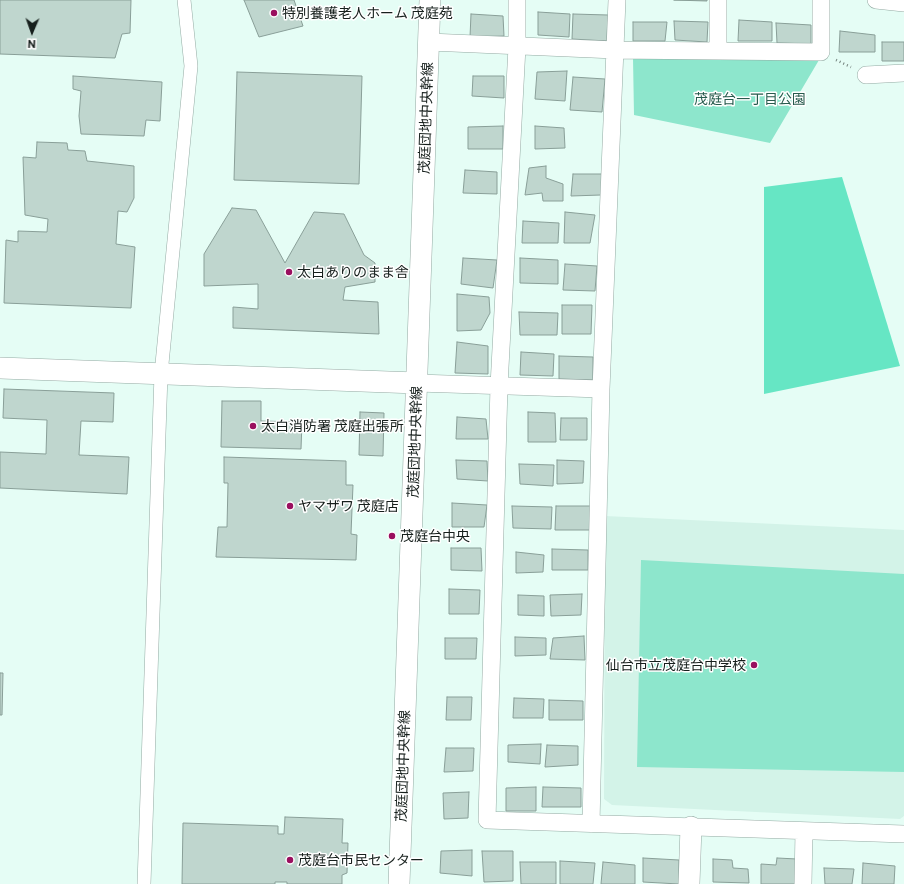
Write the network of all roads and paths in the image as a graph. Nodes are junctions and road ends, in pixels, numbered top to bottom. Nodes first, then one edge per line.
1 (184, 0) edge
2 (430, 0) edge
3 (517, 0) edge
4 (617, 0) edge
5 (718, 0) edge
6 (821, 0) edge
7 (876, 0) edge
8 (904, 3) edge
9 (429, 42) junction
10 (517, 47) junction
11 (615, 50) junction
12 (718, 51) junction
13 (821, 52) junction
14 (904, 73) edge
15 (866, 75) joint
16 (0, 368) edge
17 (160, 374) junction
18 (417, 382) junction
19 (499, 386) junction
20 (601, 389) junction
21 (591, 824) junction
22 (692, 827) junction
23 (804, 831) junction
24 (904, 834) edge
25 (144, 884) edge
26 (399, 884) edge
27 (689, 884) edge
28 (803, 884) edge

1 - 17 street
2 - 9 street, 茂庭団地中央幹線
3 - 10 street
4 - 11 street
5 - 12 street
6 - 13 street
7 - 8 street
9 - 10 street
9 - 18 street, 茂庭団地中央幹線
10 - 11 street
10 - 19 street
11 - 12 street
11 - 20 street
12 - 13 street
13 - 15 path
14 - 15 street
16 - 17 street
17 - 18 street
17 - 25 street
18 - 19 street
18 - 26 street, 茂庭団地中央幹線
19 - 20 street
19 - 21 street
20 - 21 street
21 - 22 street
22 - 23 street
22 - 27 street
23 - 24 street
23 - 28 street

